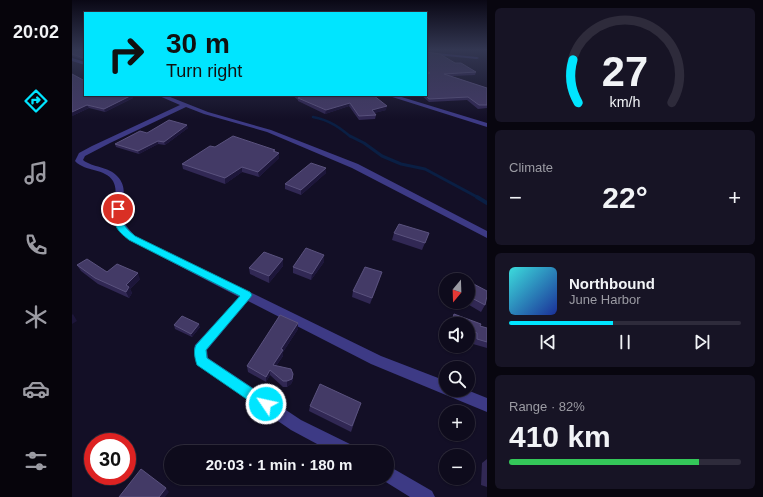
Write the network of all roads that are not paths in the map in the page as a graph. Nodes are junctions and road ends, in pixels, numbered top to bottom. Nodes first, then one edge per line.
1 (162, 96) edge
2 (392, 96) edge
3 (185, 105) junction
4 (487, 126) edge
5 (487, 235) edge
6 (247, 295) junction
7 (439, 385) edge
8 (467, 397) edge
9 (487, 405) edge
10 (335, 445) edge
11 (394, 477) edge
12 (426, 497) edge

1 - 3 street
2 - 4 street
3 - 5 street
3 - 6 street
6 - 7 street
6 - 10 street
8 - 9 street
11 - 12 street

